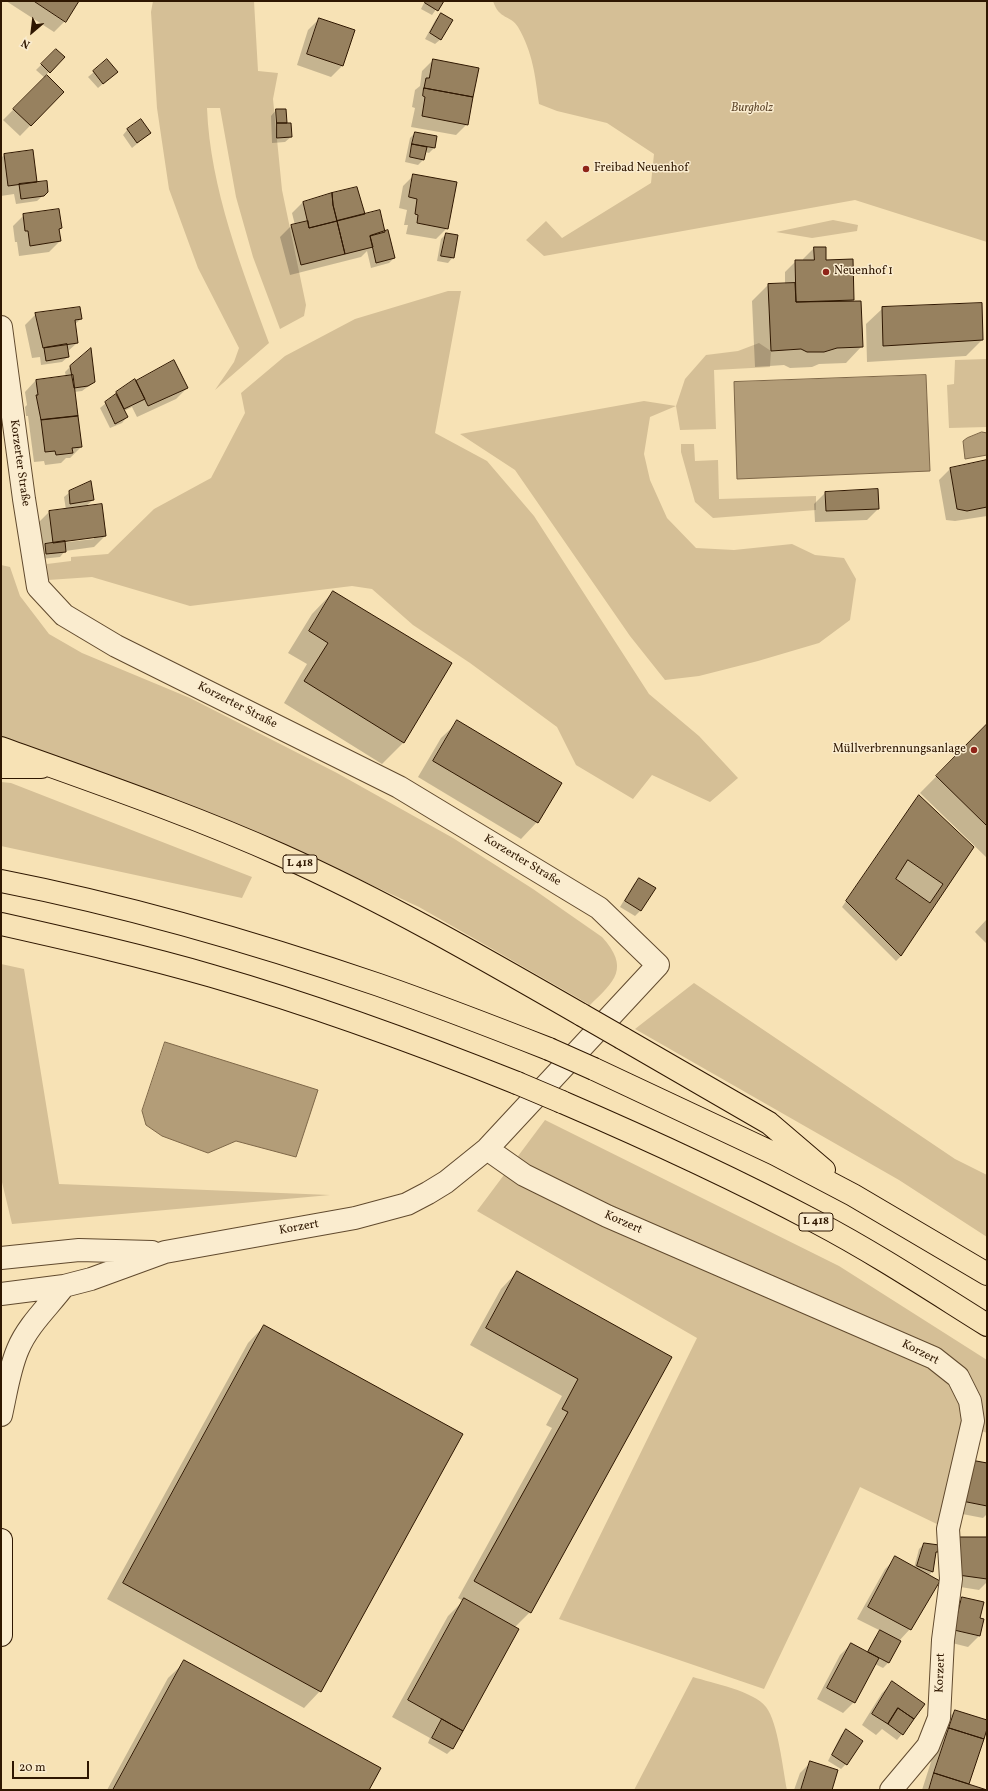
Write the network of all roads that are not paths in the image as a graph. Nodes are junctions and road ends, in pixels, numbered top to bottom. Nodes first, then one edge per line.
1 (1, 327) edge
2 (1, 748) edge
3 (1, 767) edge
4 (52, 767) junction
5 (1, 881) edge
6 (1, 924) edge
7 (658, 965) joint
8 (487, 1149) junction
9 (852, 1195) junction
10 (165, 1252) junction
11 (1, 1258) edge
12 (987, 1274) edge
13 (64, 1286) junction
14 (1, 1294) edge
15 (987, 1325) edge
16 (1, 1415) edge
17 (1, 1540) edge
18 (1, 1635) edge
19 (891, 1790) edge

1 - 7 street, Korzerter Straße
2 - 4 highway, L 418
3 - 4 highway
4 - 9 highway, L 418, bridge
5 - 9 highway, L 418, bridge
6 - 15 highway, L 418, bridge
7 - 8 street, Korzert
8 - 10 street, Korzert
8 - 19 street, Korzert
9 - 12 highway, L 418
10 - 11 street, Korzert
10 - 13 street, Korzert
13 - 14 street, Korzert
13 - 16 street
17 - 18 street

